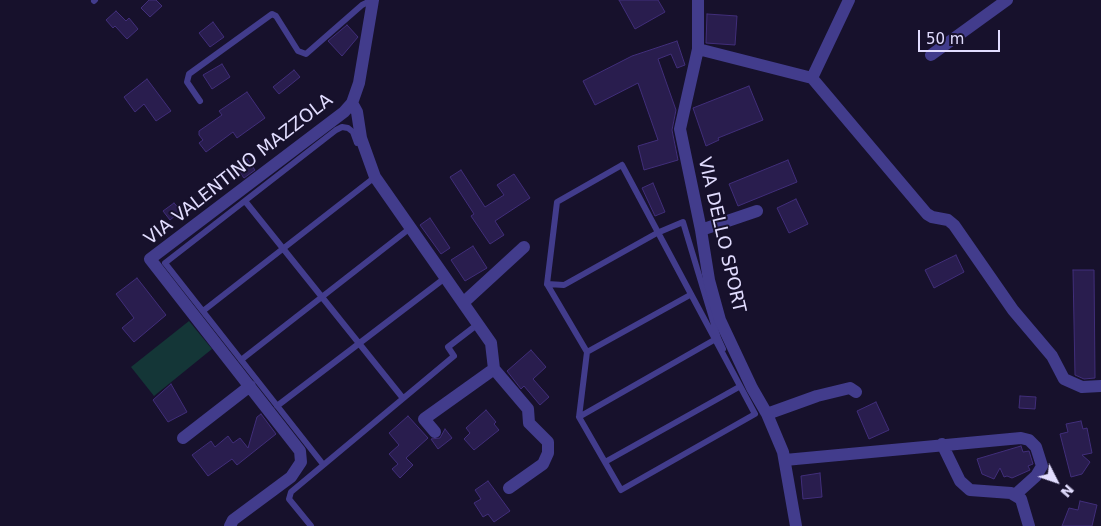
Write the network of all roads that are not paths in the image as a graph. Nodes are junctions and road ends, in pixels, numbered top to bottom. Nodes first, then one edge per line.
1 (372, 0) edge
2 (698, 0) edge
3 (849, 0) edge
4 (1007, 0) edge
5 (698, 49) junction
6 (931, 55) dead end
7 (812, 78) junction
8 (200, 101) dead end
9 (352, 103) junction
10 (373, 178) junction
11 (245, 201) junction
12 (757, 211) dead end
13 (410, 229) junction
14 (701, 230) junction
15 (657, 233) junction
16 (524, 247) dead end
17 (283, 249) junction
18 (445, 278) junction
19 (546, 284) junction
20 (690, 295) junction
21 (322, 297) junction
22 (463, 303) junction
23 (203, 311) junction
24 (478, 324) junction
25 (714, 340) junction
26 (359, 344) junction
27 (588, 352) junction
28 (241, 360) junction
29 (742, 368) junction
30 (494, 369) junction
31 (250, 386) junction
32 (1101, 386) edge
33 (739, 387) junction
34 (856, 392) dead end
35 (402, 397) junction
36 (277, 406) junction
37 (767, 414) junction
38 (579, 417) junction
39 (435, 432) dead end
40 (183, 438) dead end
41 (942, 444) junction
42 (785, 460) junction
43 (605, 462) junction
44 (322, 464) junction
45 (509, 488) dead end
46 (1016, 494) junction
47 (230, 526) edge
48 (311, 526) edge
49 (796, 526) edge
50 (1029, 526) edge

1 - 8 lane
1 - 9 street, VIA VALENTINO MAZZOLA
2 - 5 street, VIA DELLO SPORT
3 - 7 street
4 - 6 street
5 - 7 street
5 - 14 street, VIA DELLO SPORT
7 - 32 street
9 - 10 street
9 - 31 street, VIA VALENTINO MAZZOLA
10 - 11 lane
10 - 13 street
10 - 17 lane
11 - 17 lane
11 - 23 lane
12 - 14 street
13 - 18 street
13 - 21 lane
14 - 29 street, VIA DELLO SPORT
15 - 19 lane
15 - 19 lane
15 - 20 lane
15 - 29 lane
16 - 22 street
17 - 21 lane
17 - 23 lane
18 - 22 street
18 - 26 lane
19 - 27 lane
20 - 25 lane
20 - 27 lane
21 - 26 lane
21 - 28 lane
22 - 24 street
23 - 28 lane
24 - 30 street
24 - 35 lane
25 - 33 lane
25 - 38 lane
26 - 35 lane
26 - 36 lane
27 - 38 lane
28 - 36 lane
29 - 37 street, VIA DELLO SPORT
30 - 39 street
30 - 45 street
31 - 40 street
31 - 47 street, VIA VALENTINO MAZZOLA
33 - 43 lane
33 - 43 lane
34 - 37 street
35 - 44 lane
36 - 44 lane
37 - 42 street, VIA DELLO SPORT
38 - 43 lane
41 - 42 street
41 - 46 street
41 - 46 street
42 - 49 street, VIA DELLO SPORT
44 - 48 lane
46 - 50 street

